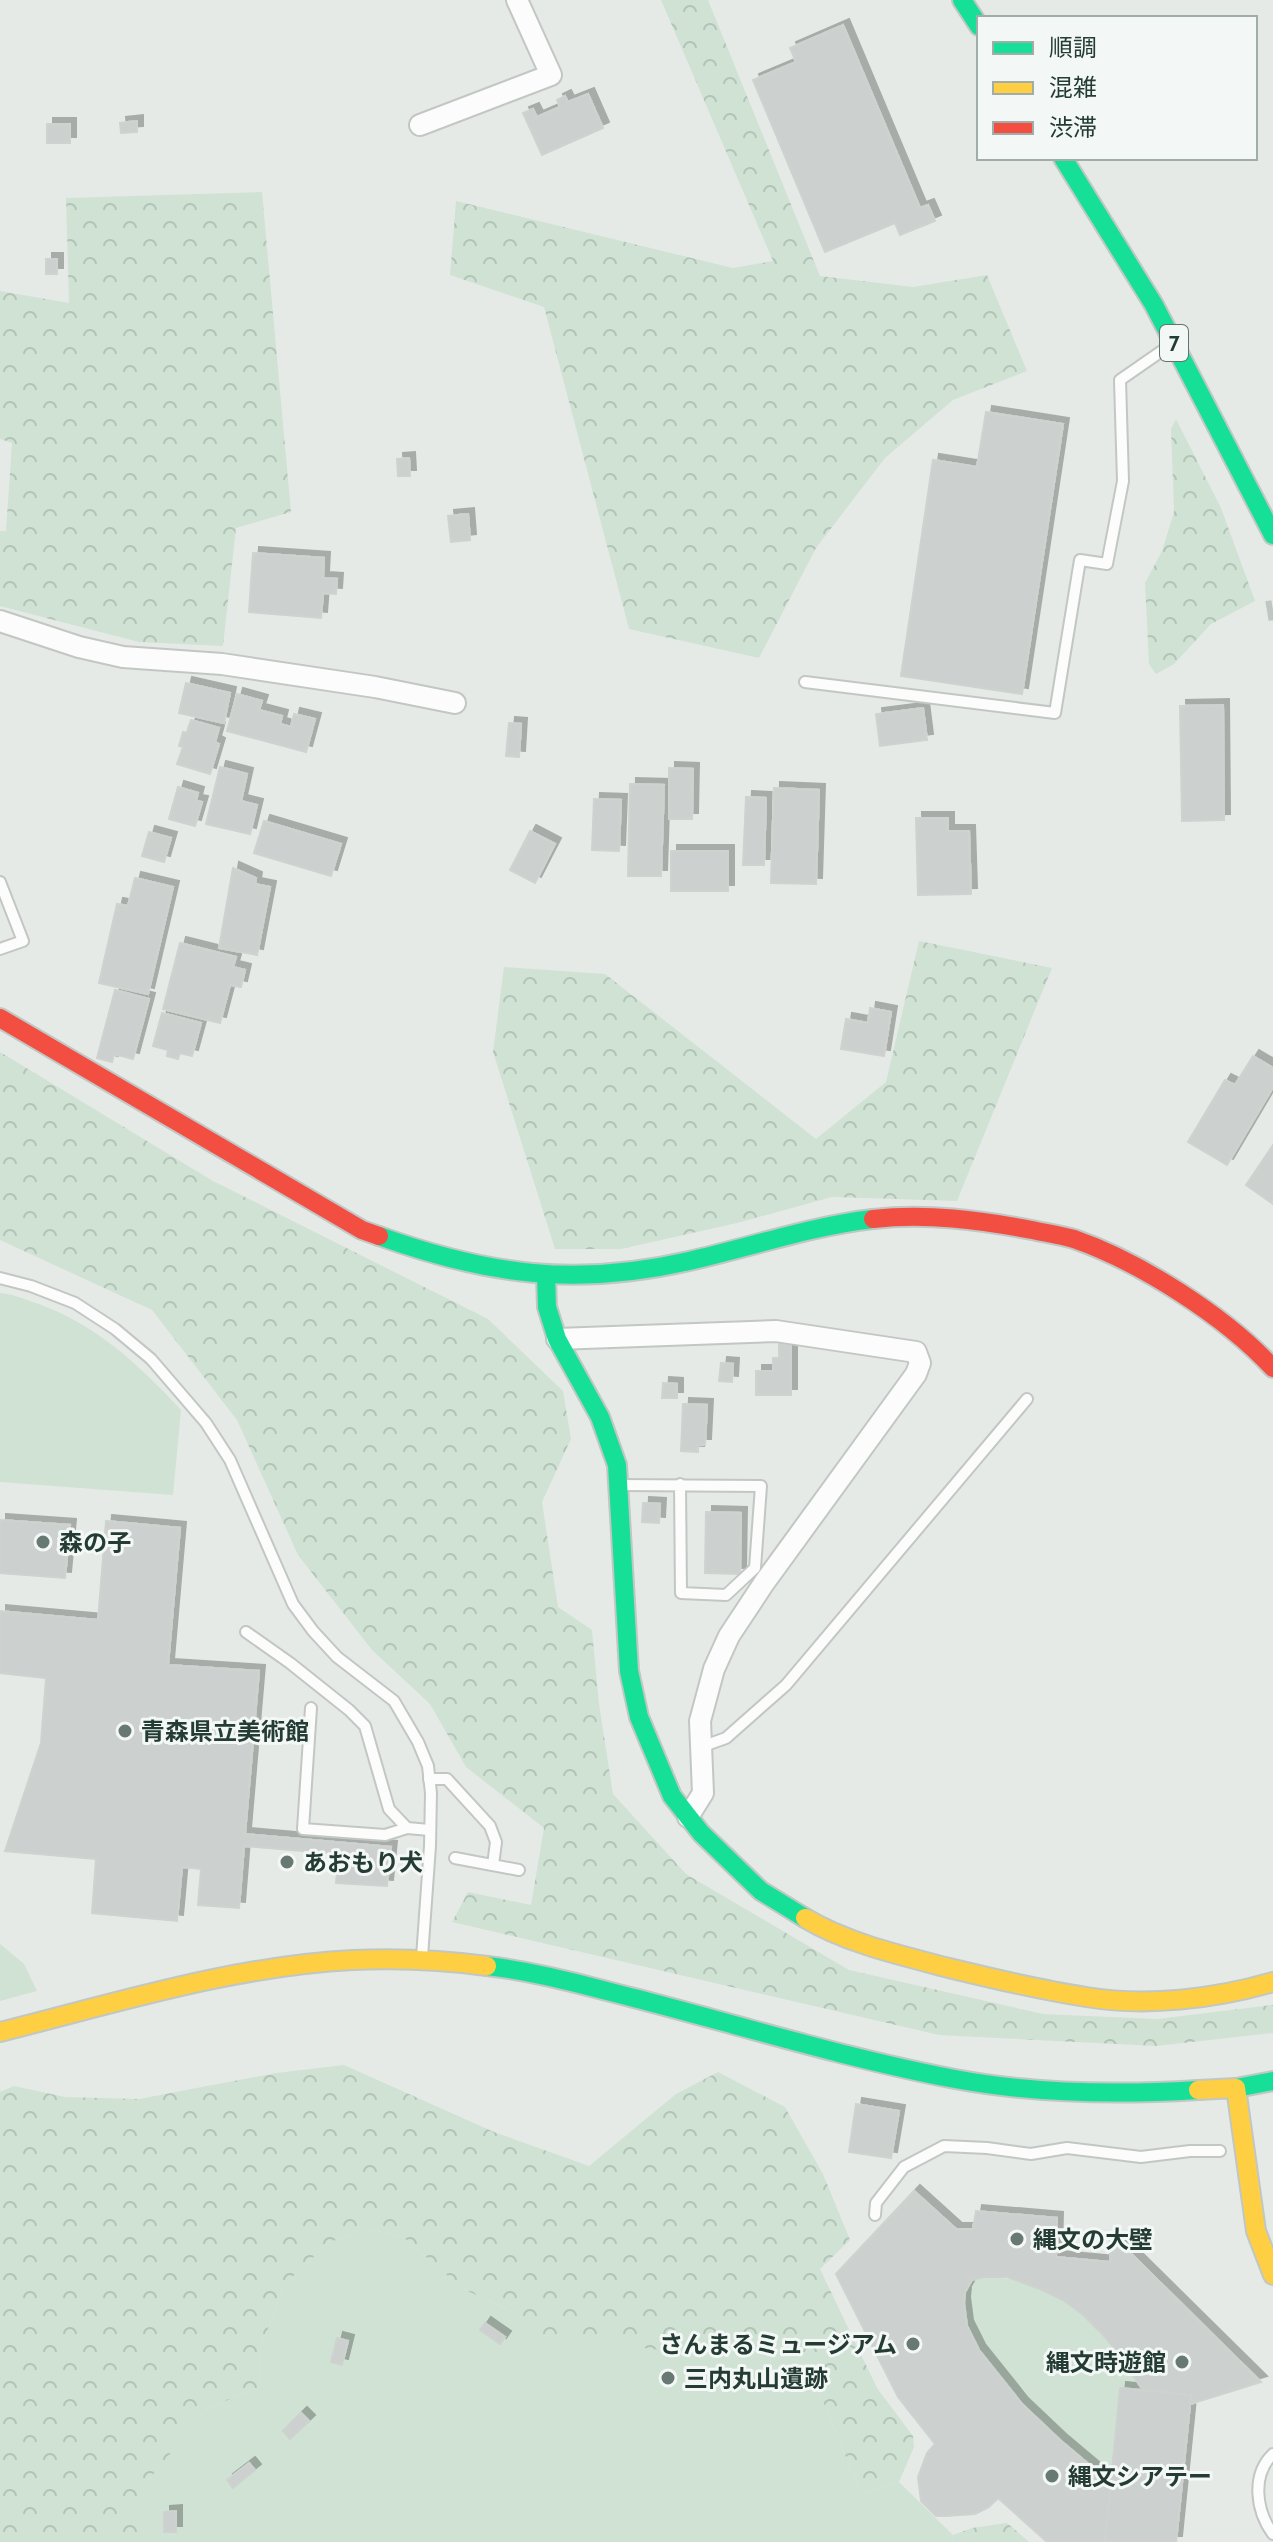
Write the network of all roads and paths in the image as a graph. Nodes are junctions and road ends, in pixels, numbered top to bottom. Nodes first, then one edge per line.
1 (517, 0) edge
2 (962, 0) edge
3 (977, 23) edge
4 (420, 125) dead end
5 (1064, 160) edge
6 (1174, 343) junction
7 (1273, 535) edge
8 (0, 621) edge
9 (805, 682) dead end
10 (455, 703) dead end
11 (0, 882) edge
12 (0, 949) edge
13 (0, 1018) edge
14 (546, 1275) junction
15 (0, 1278) edge
16 (557, 1339) junction
17 (1273, 1368) edge
18 (1027, 1399) dead end
19 (680, 1484) junction
20 (618, 1485) junction
21 (246, 1632) dead end
22 (311, 1708) dead end
23 (701, 1747) junction
24 (429, 1779) junction
25 (688, 1817) junction
26 (407, 1828) junction
27 (430, 1830) junction
28 (455, 1858) dead end
29 (493, 1865) junction
30 (519, 1870) dead end
31 (422, 1959) junction
32 (1273, 1982) edge
33 (0, 2032) edge
34 (1273, 2081) edge
35 (1236, 2088) junction
36 (1220, 2151) dead end
37 (875, 2215) dead end
38 (1273, 2275) edge
39 (1273, 2454) edge
40 (1273, 2534) edge

1 - 4 street
2 - 3 main road
5 - 6 main road, 7
6 - 7 main road, 7
6 - 9 lane
8 - 10 street
11 - 12 lane
13 - 14 main road
14 - 16 main road
14 - 17 main road
15 - 24 lane
16 - 20 main road
16 - 23 street
18 - 23 lane
19 - 19 lane
19 - 20 lane
20 - 25 main road
21 - 26 lane
22 - 26 lane
23 - 25 street
24 - 27 lane
24 - 29 lane
25 - 32 main road
26 - 27 lane
27 - 31 lane
28 - 29 lane
29 - 30 lane
31 - 33 main road
31 - 35 main road
34 - 35 main road
35 - 38 main road
36 - 37 lane
39 - 40 lane

